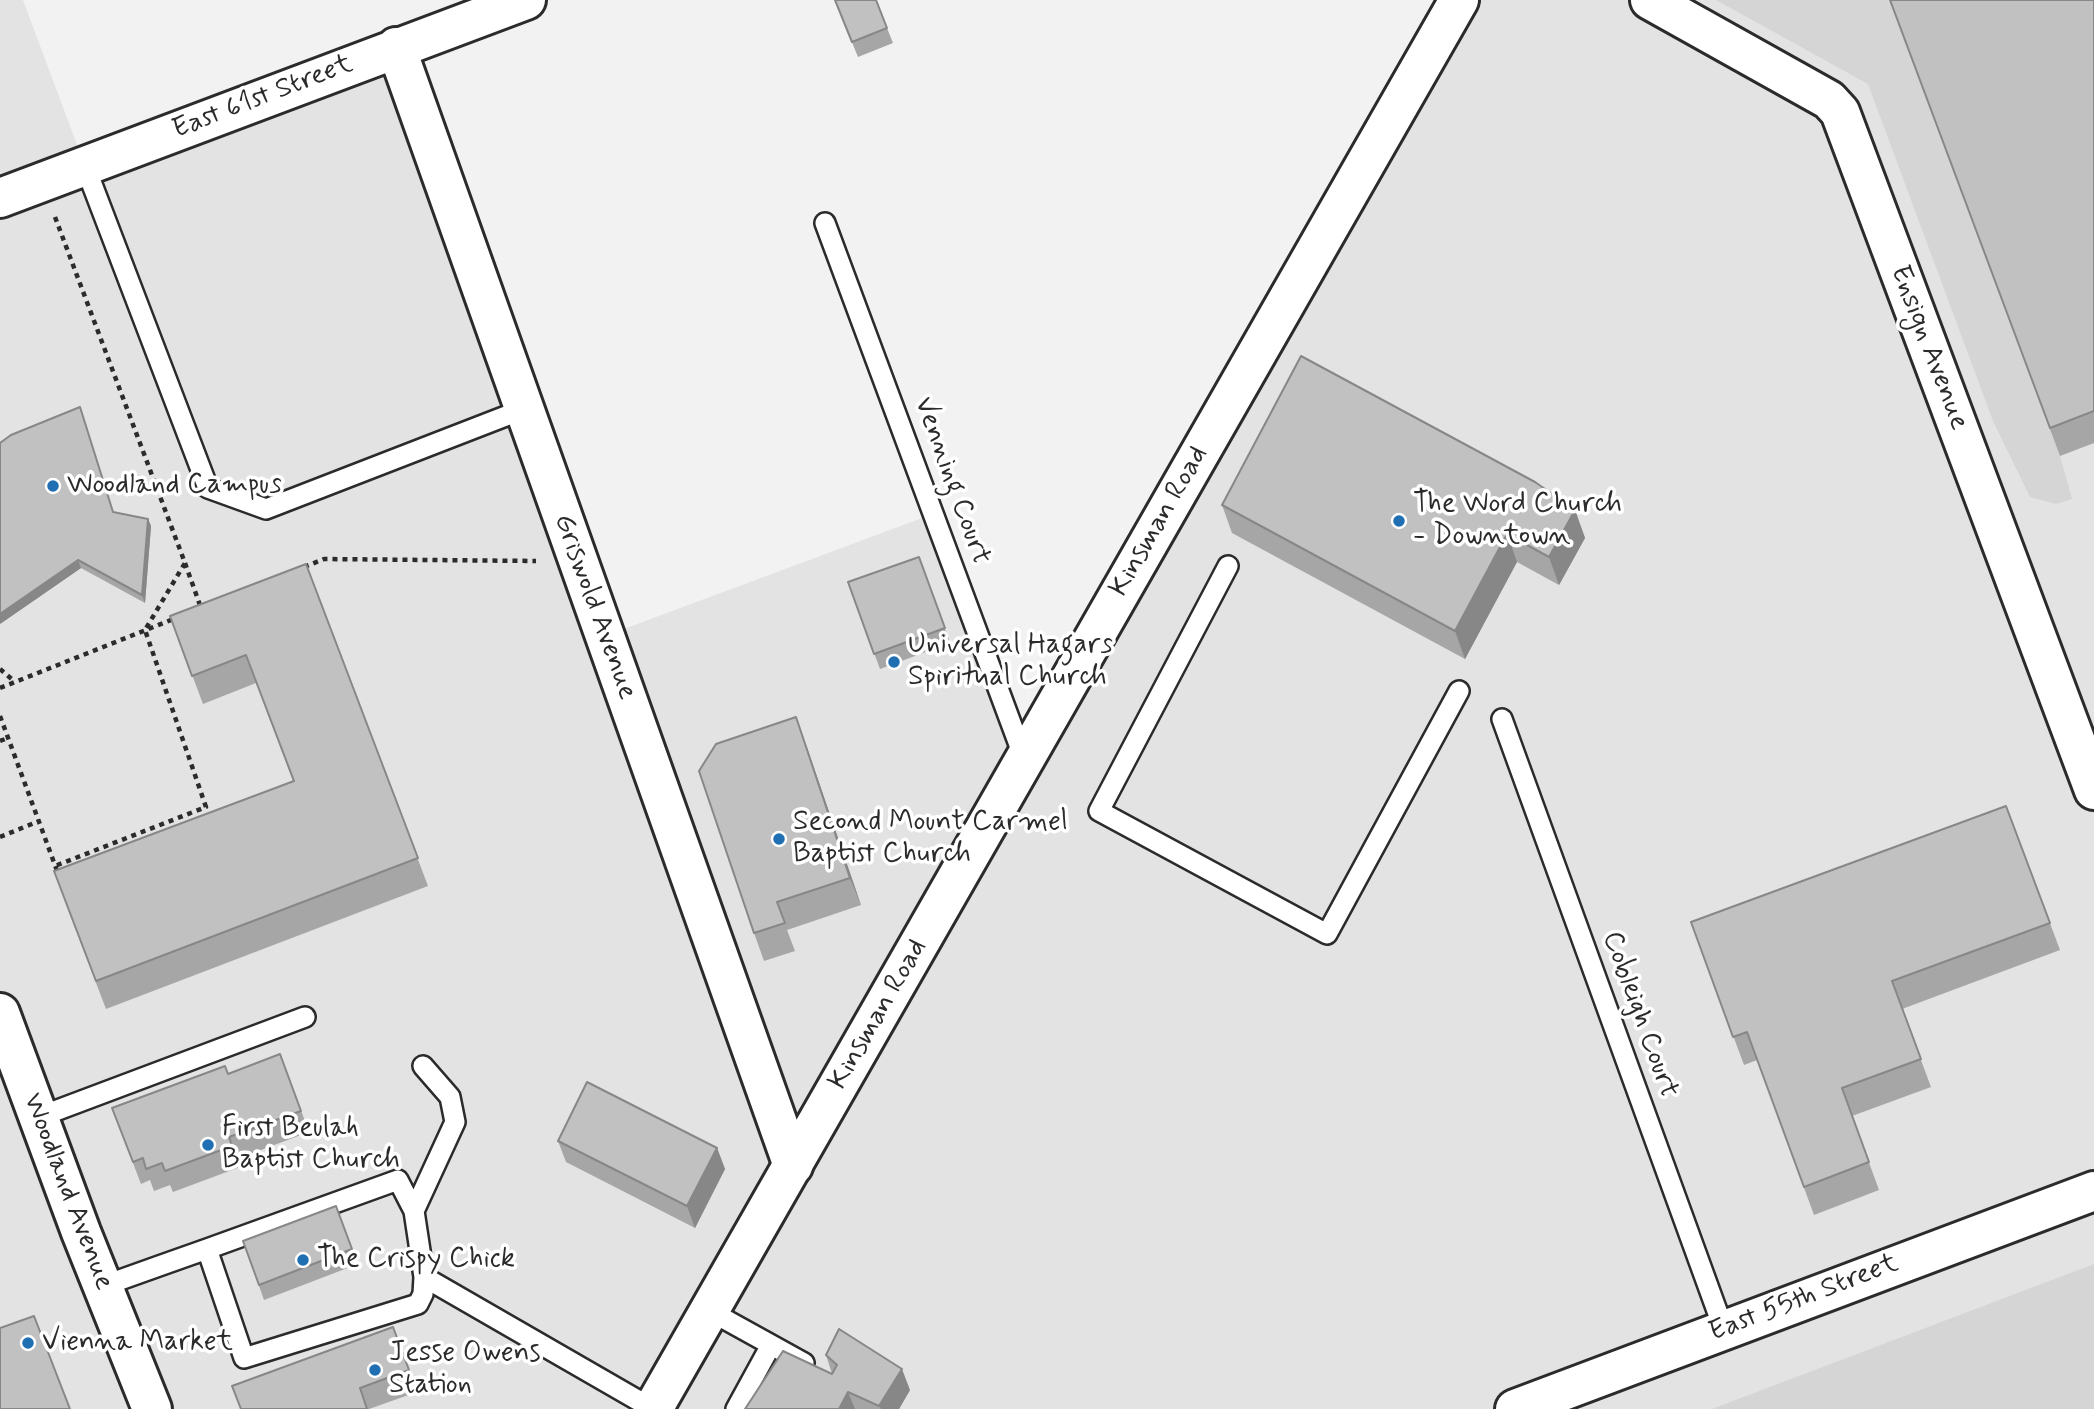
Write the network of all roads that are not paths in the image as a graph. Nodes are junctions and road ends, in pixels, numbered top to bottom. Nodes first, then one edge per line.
1 (526, 0) edge
2 (1459, 0) edge
3 (1650, 0) edge
4 (396, 47) junction
5 (85, 166) junction
6 (0, 198) edge
7 (825, 223) dead end
8 (524, 409) junction
9 (1228, 566) dead end
10 (1459, 691) dead end
11 (1502, 719) dead end
12 (1024, 758) junction
13 (2094, 790) edge
14 (0, 1013) edge
15 (305, 1017) dead end
16 (423, 1066) dead end
17 (39, 1117) junction
18 (793, 1166) junction
19 (2094, 1191) edge
20 (414, 1211) junction
21 (206, 1249) junction
22 (424, 1277) junction
23 (103, 1286) junction
24 (709, 1311) junction
25 (1724, 1329) junction
26 (771, 1345) junction
27 (820, 1371) edge
28 (152, 1409) edge
29 (653, 1409) edge
30 (736, 1409) edge
31 (1515, 1409) edge

1 - 4 street, East 61st Street
2 - 12 street, Kinsman Road
3 - 13 street, Ensign Avenue
4 - 5 street, East 61st Street
4 - 8 street, Griswold Avenue
5 - 6 street, East 61st Street
5 - 8 lane
7 - 12 lane, Venning Court
8 - 18 street, Griswold Avenue
9 - 10 lane
11 - 25 lane, Cobleigh Court
12 - 18 street, Kinsman Road
14 - 17 street, Woodland Avenue
15 - 17 lane
16 - 20 lane
17 - 23 street, Woodland Avenue
18 - 24 street, Kinsman Road
19 - 25 street, East 55th Street
20 - 21 lane
20 - 22 lane
21 - 22 lane
21 - 23 lane
22 - 29 lane
23 - 28 street, Woodland Avenue
24 - 26 lane
24 - 29 street, Kinsman Road
25 - 31 street, East 55th Street
26 - 27 lane
26 - 30 lane

